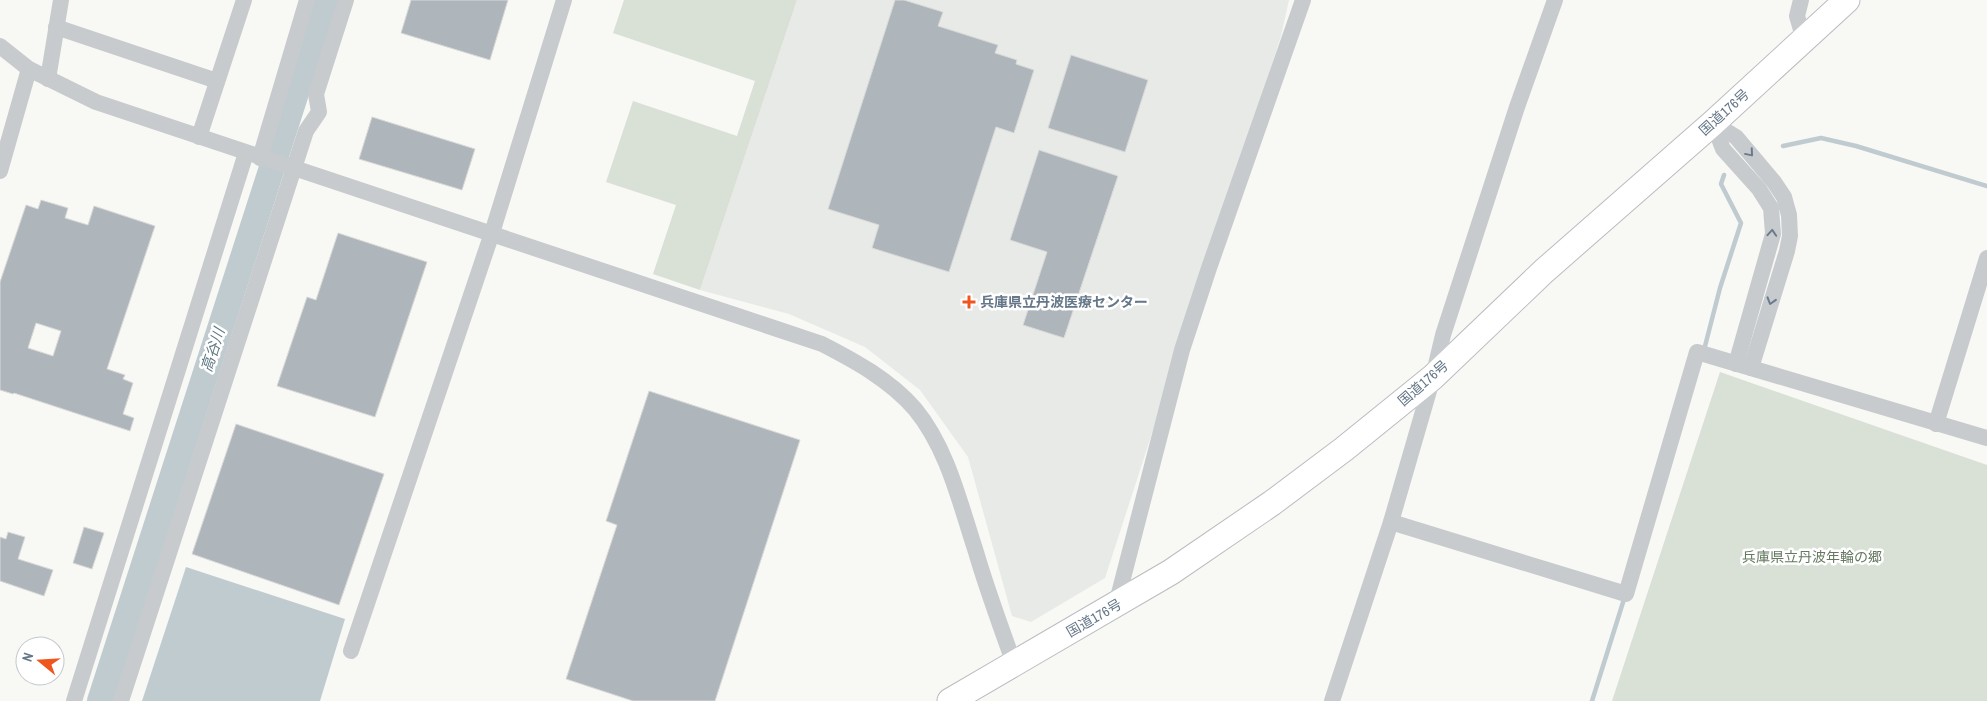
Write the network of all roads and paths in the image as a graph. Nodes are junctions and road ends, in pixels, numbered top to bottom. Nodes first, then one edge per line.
1 (61, 0) edge
2 (244, 0) edge
3 (307, 0) edge
4 (346, 0) edge
5 (564, 0) edge
6 (1303, 0) edge
7 (1555, 0) edge
8 (1801, 0) edge
9 (1846, 0) edge
10 (56, 27) junction
11 (1804, 40) junction
12 (0, 46) edge
13 (29, 68) junction
14 (48, 79) junction
15 (217, 81) junction
16 (1713, 123) junction
17 (199, 137) junction
18 (253, 155) junction
19 (290, 168) junction
20 (0, 171) edge
21 (492, 233) junction
22 (1987, 258) edge
23 (1743, 366) junction
24 (1433, 377) junction
25 (1936, 424) junction
26 (1987, 438) edge
27 (1391, 522) junction
28 (1116, 605) junction
29 (351, 651) dead end
30 (1014, 664) junction
31 (74, 701) edge
32 (120, 701) edge
33 (950, 701) edge
34 (1332, 701) edge

1 - 10 street
2 - 15 street
3 - 18 street
4 - 19 street
5 - 21 street
6 - 28 street
7 - 24 street
8 - 11 street
9 - 11 highway, 国道176号
10 - 14 street
10 - 15 street
11 - 16 highway, 国道176号
12 - 13 street
13 - 14 street
13 - 20 street
14 - 17 street
15 - 17 street
16 - 23 street
16 - 24 highway, 国道176号
17 - 18 street
18 - 19 street
18 - 31 street
19 - 21 street
19 - 32 street
21 - 29 street
21 - 30 street
22 - 25 street
23 - 25 street
23 - 27 street
24 - 27 street
24 - 28 highway, 国道176号
25 - 26 street
27 - 34 street
28 - 30 highway, 国道176号
30 - 33 highway, 国道176号

